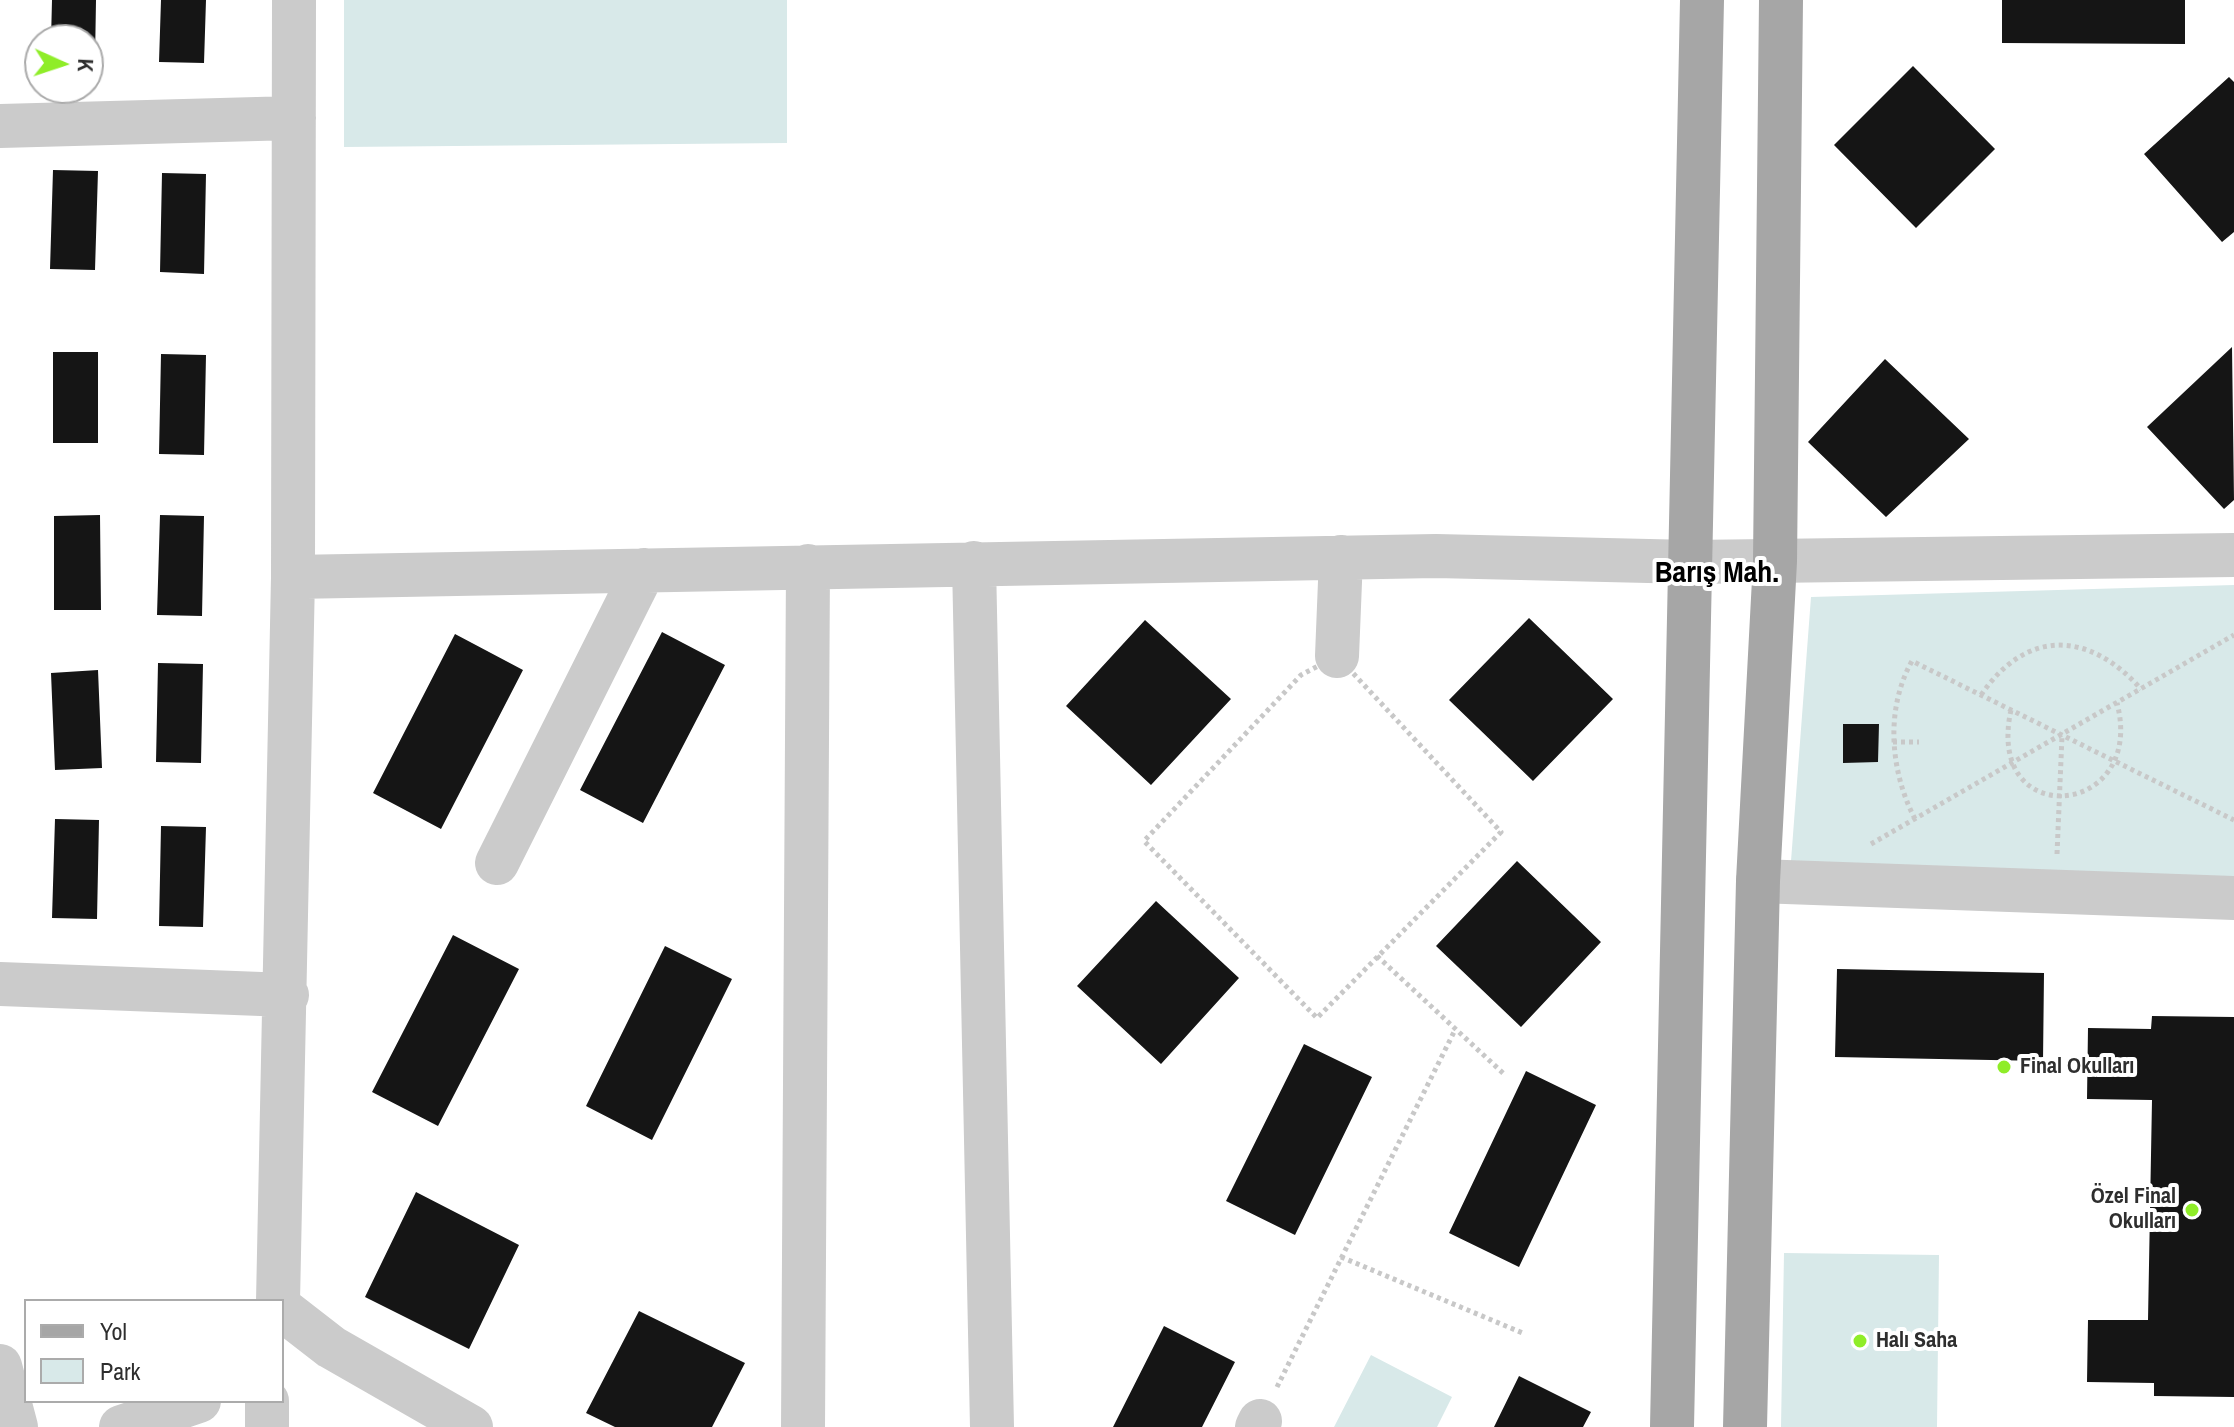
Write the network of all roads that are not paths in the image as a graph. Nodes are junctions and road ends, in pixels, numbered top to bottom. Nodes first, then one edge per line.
1 (294, 0) edge
2 (1702, 0) edge
3 (1781, 0) edge
4 (294, 118) junction
5 (0, 126) edge
6 (2234, 555) edge
7 (1341, 557) junction
8 (1775, 561) junction
9 (1691, 562) junction
10 (974, 563) junction
11 (808, 566) junction
12 (644, 570) junction
13 (293, 577) junction
14 (1337, 656) road end
15 (497, 863) dead end
16 (1758, 881) junction
17 (2234, 898) edge
18 (0, 984) edge
19 (287, 995) junction
20 (278, 1299) edge
21 (284, 1311) edge
22 (0, 1366) edge
23 (193, 1403) edge
24 (267, 1403) edge
25 (16, 1427) edge
26 (121, 1427) edge
27 (267, 1427) edge
28 (471, 1427) edge
29 (803, 1427) edge
30 (992, 1427) edge
31 (1672, 1427) edge
32 (1745, 1427) edge

1 - 4 street
2 - 9 main road
3 - 8 main road
4 - 5 street
4 - 13 street
6 - 8 street
7 - 9 street
7 - 10 street
7 - 14 street
8 - 9 street
8 - 16 main road
9 - 31 main road
10 - 11 street
10 - 30 street
11 - 12 street
11 - 29 street
12 - 13 street
12 - 15 street
13 - 19 street
16 - 17 street
16 - 32 main road
18 - 19 street
19 - 20 street
21 - 28 street
22 - 25 street
23 - 26 street
24 - 27 street

